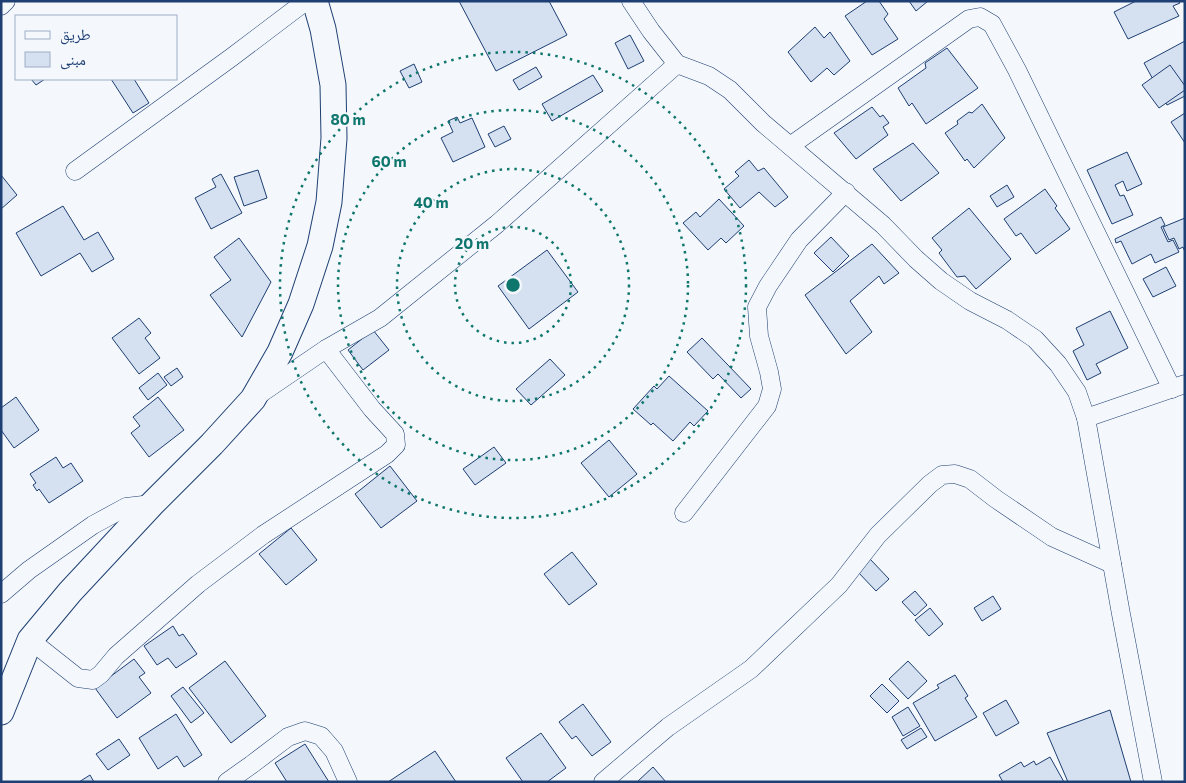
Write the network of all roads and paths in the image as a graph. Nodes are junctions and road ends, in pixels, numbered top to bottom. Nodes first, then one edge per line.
1 (6, 1) edge
2 (306, 1) edge
3 (315, 1) edge
4 (630, 1) edge
5 (1, 6) edge
6 (677, 64) junction
7 (790, 146) junction
8 (75, 171) dead end
9 (846, 192) junction
10 (326, 349) junction
11 (1179, 386) edge
12 (252, 399) junction
13 (1086, 418) junction
14 (152, 504) junction
15 (684, 513) dead end
16 (1112, 564) junction
17 (1, 594) edge
18 (30, 640) junction
19 (1, 712) edge
20 (227, 782) edge
21 (348, 782) edge
22 (603, 782) edge
23 (1153, 782) edge

1 - 5 street
2 - 8 street
3 - 12 main road
4 - 6 street
6 - 7 street
6 - 10 street
7 - 9 street
7 - 11 street
9 - 13 street
9 - 15 street
10 - 12 street
10 - 18 street
11 - 13 street
12 - 14 main road
13 - 16 street
14 - 17 street
14 - 18 main road
16 - 22 street
16 - 23 street
18 - 19 main road
20 - 21 street

